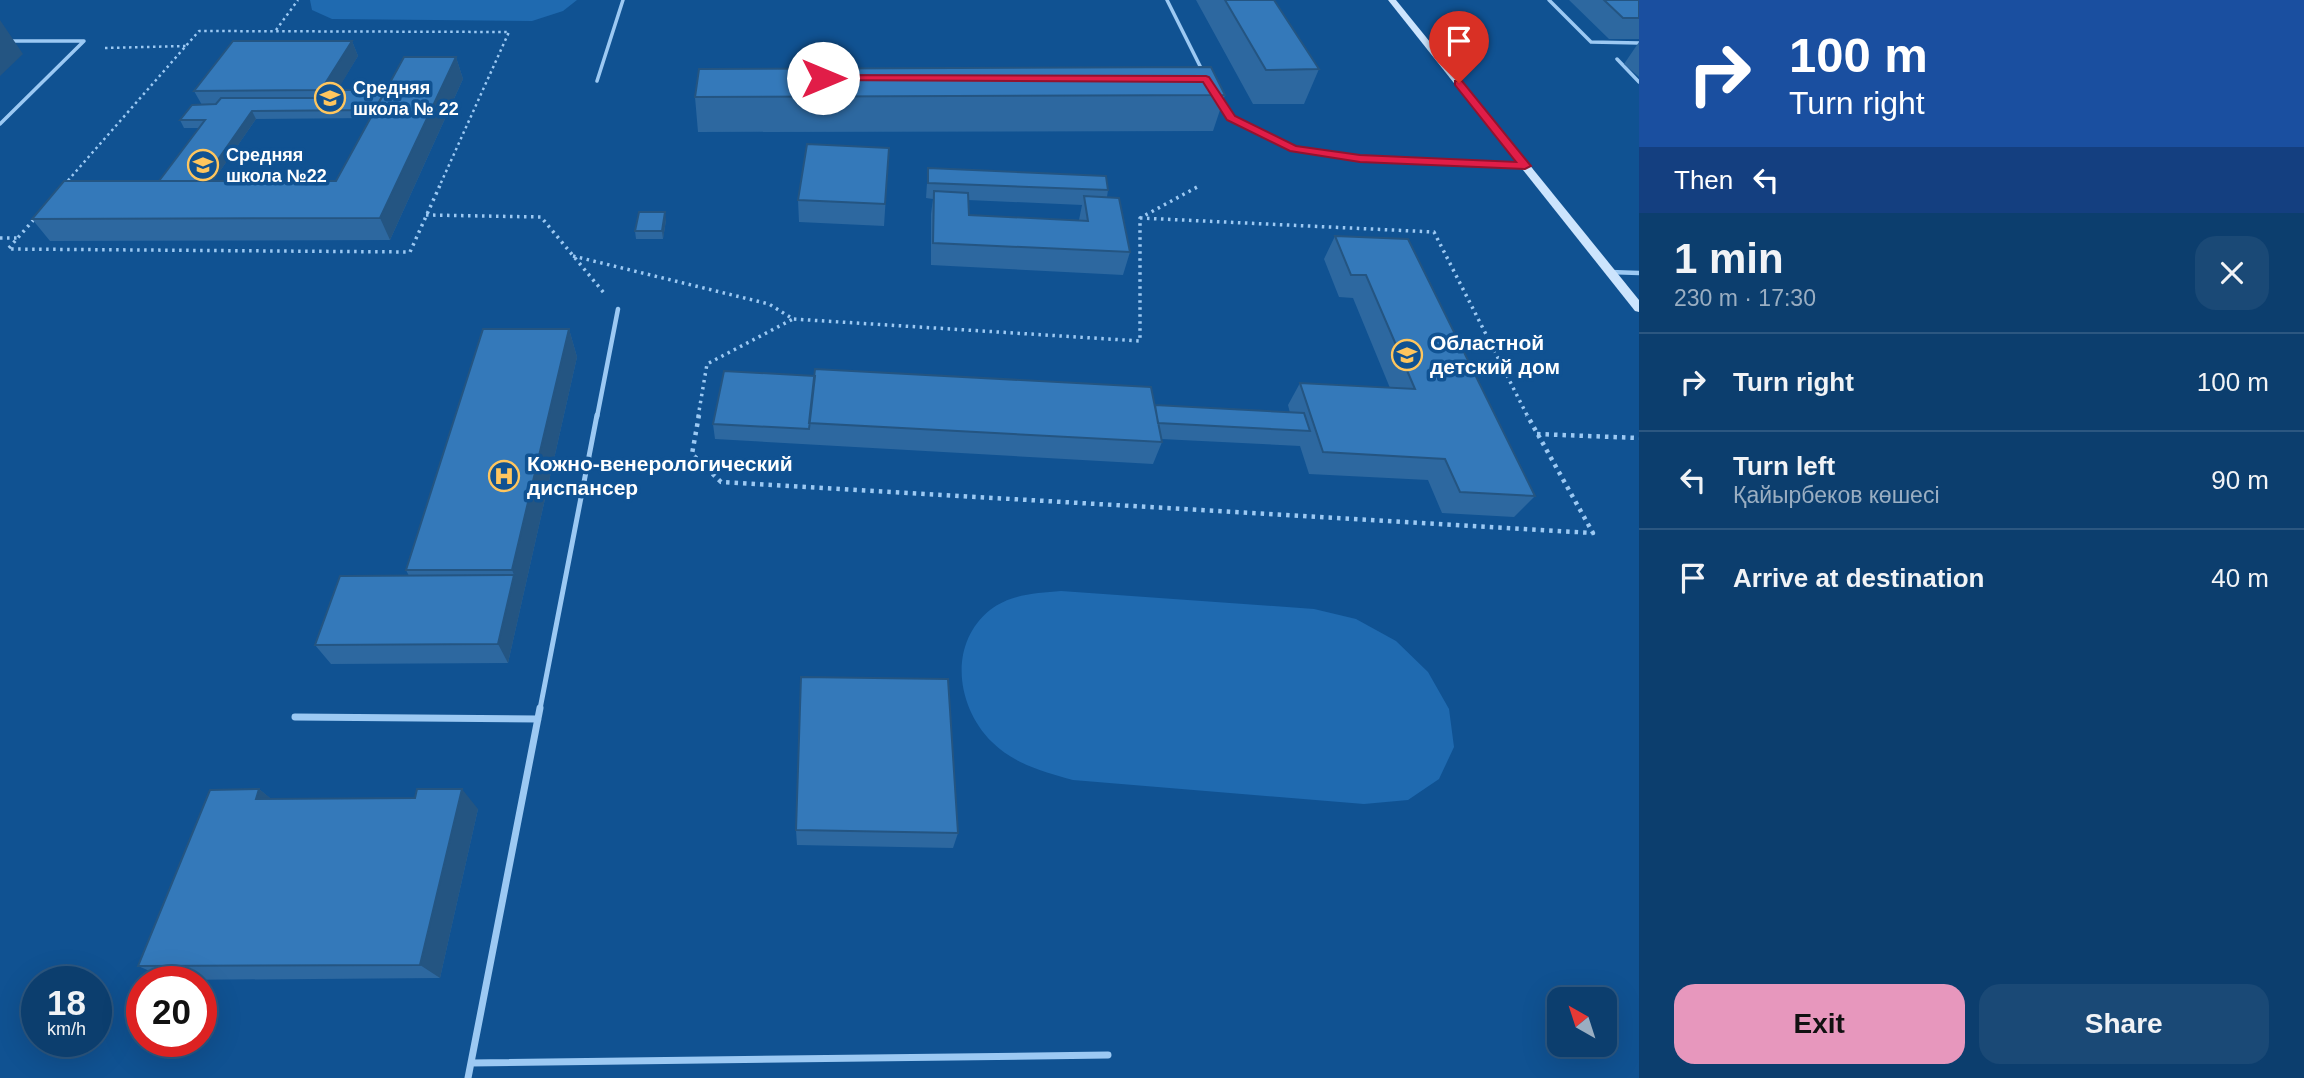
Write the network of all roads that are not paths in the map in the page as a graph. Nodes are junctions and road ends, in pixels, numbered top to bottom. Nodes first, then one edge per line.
1 (623, 0) edge
2 (1167, 0) edge
3 (1392, 0) edge
4 (1549, 0) edge
5 (0, 41) edge
6 (1639, 43) edge
7 (1628, 59) dead end
8 (1206, 79) edge
9 (597, 81) dead end
10 (1639, 82) edge
11 (1212, 89) edge
12 (0, 124) edge
13 (1525, 166) junction
14 (1610, 272) junction
15 (1639, 273) edge
16 (1639, 308) edge
17 (618, 309) road end
18 (295, 717) dead end
19 (538, 719) junction
20 (1108, 1055) dead end
21 (471, 1063) junction
22 (468, 1078) edge

1 - 9 lane
2 - 8 lane
3 - 13 main road
4 - 6 lane
5 - 12 lane
7 - 10 lane
11 - 13 lane
13 - 14 main road
14 - 15 lane
14 - 16 main road
17 - 19 lane
18 - 19 lane
19 - 21 lane
20 - 21 lane
21 - 22 lane

